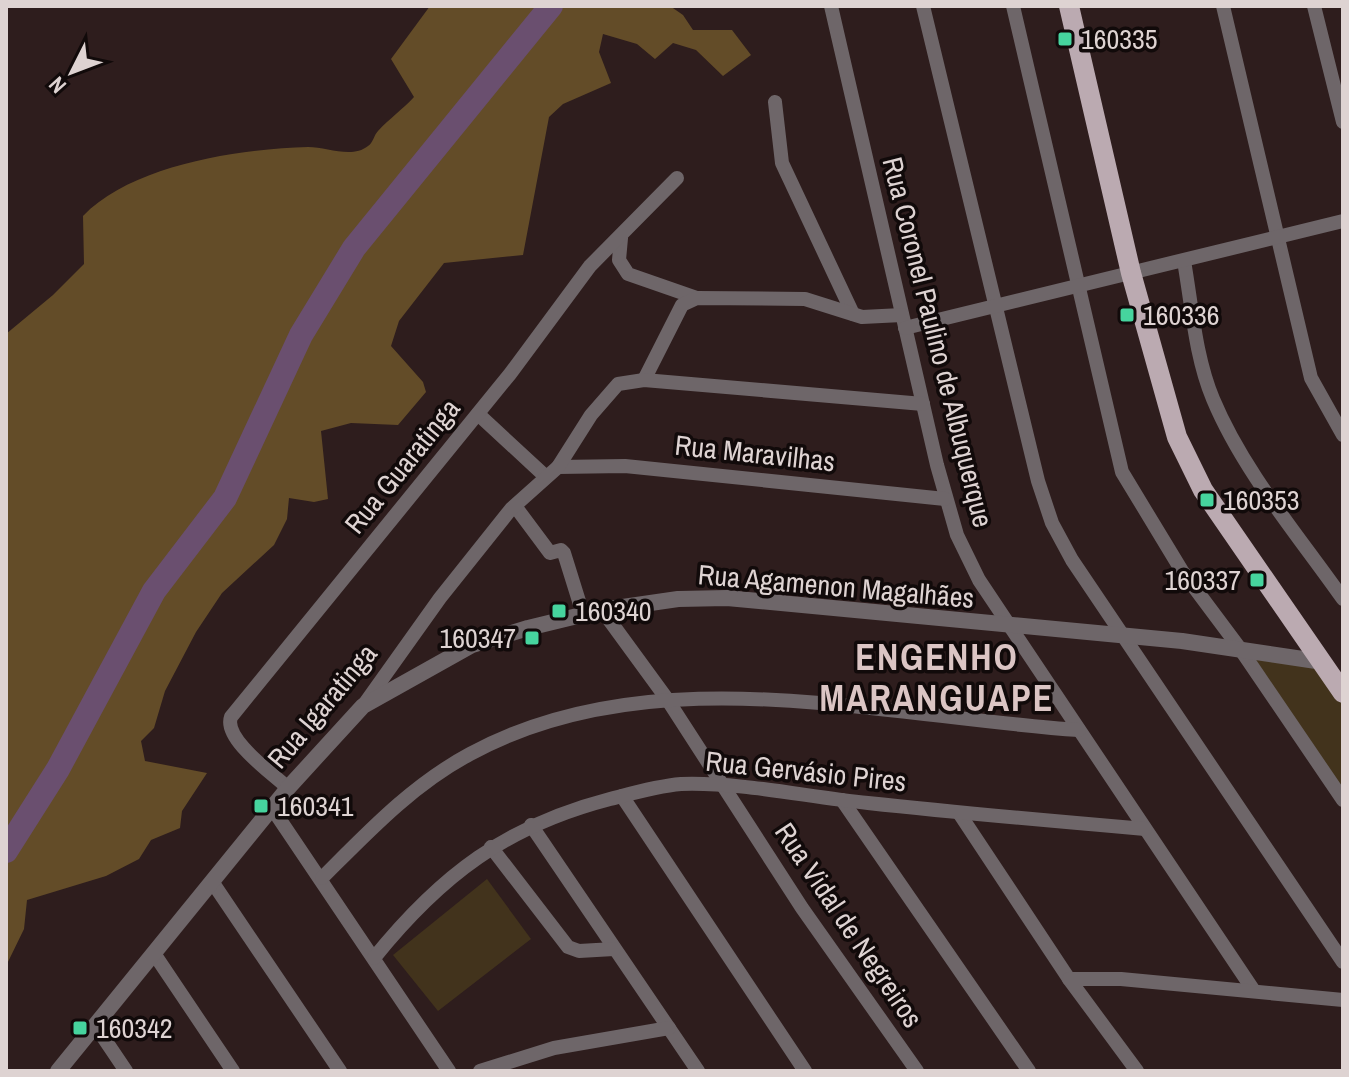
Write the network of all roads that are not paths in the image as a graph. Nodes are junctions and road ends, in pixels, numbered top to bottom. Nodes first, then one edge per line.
1 (831, 6) edge
2 (923, 6) edge
3 (1013, 6) edge
4 (1069, 6) edge
5 (1223, 6) edge
6 (1314, 6) edge
7 (1339, 87) edge
8 (775, 102) dead end
9 (1343, 122) edge
10 (677, 178) dead end
11 (1343, 221) edge
12 (1278, 235) junction
13 (621, 237) junction
14 (1184, 261) junction
15 (1131, 273) junction
16 (1080, 285) junction
17 (697, 298) junction
18 (996, 307) junction
19 (853, 314) junction
20 (903, 322) junction
21 (637, 380) junction
22 (923, 404) junction
23 (478, 414) junction
24 (1343, 435) edge
25 (558, 467) junction
26 (545, 476) junction
27 (945, 499) junction
28 (515, 506) junction
29 (1343, 599) edge
30 (602, 610) junction
31 (583, 614) junction
32 (1010, 628) junction
33 (1127, 638) junction
34 (1241, 650) junction
35 (1323, 662) junction
36 (1343, 692) edge
37 (667, 699) junction
38 (363, 706) junction
39 (1079, 730) junction
40 (725, 785) junction
41 (288, 788) junction
42 (622, 796) junction
43 (842, 800) junction
44 (1343, 800) edge
45 (272, 808) junction
46 (959, 813) junction
47 (531, 825) junction
48 (1145, 829) junction
49 (491, 847) junction
50 (322, 878) junction
51 (213, 883) junction
52 (614, 949) junction
53 (155, 955) junction
54 (374, 958) junction
55 (1343, 962) edge
56 (1069, 979) junction
57 (1254, 991) junction
58 (1343, 1000) edge
59 (95, 1025) junction
60 (669, 1028) junction
61 (1137, 1070) edge
62 (58, 1071) edge
63 (126, 1071) edge
64 (233, 1071) edge
65 (340, 1071) edge
66 (449, 1071) edge
67 (480, 1071) edge
68 (698, 1071) edge
69 (805, 1071) edge
70 (917, 1071) edge
71 (1029, 1071) edge
72 (1145, 1071) edge

1 - 20 street, Rua Coronel Paulino de Albuquerque
2 - 18 street
3 - 16 street
4 - 15 main road
5 - 12 street
6 - 7 street
7 - 9 street
8 - 19 street
10 - 13 street, Rua Guaratinga
11 - 12 street
12 - 14 street
12 - 24 street
13 - 17 street
13 - 23 street, Rua Guaratinga
14 - 15 street
14 - 29 street
15 - 16 street
15 - 35 main road
16 - 18 street
16 - 34 street
17 - 19 street
17 - 21 street
18 - 20 street
18 - 33 street
19 - 20 street
20 - 22 street, Rua Coronel Paulino de Albuquerque
21 - 22 street
21 - 25 street, Rua Igaratinga
22 - 27 street, Rua Coronel Paulino de Albuquerque
23 - 26 street
23 - 41 street, Rua Guaratinga
25 - 26 street, Rua Igaratinga
25 - 27 street, Rua Maravilhas
26 - 28 street, Rua Igaratinga
27 - 32 street, Rua Coronel Paulino de Albuquerque
28 - 31 street
28 - 38 street, Rua Igaratinga
30 - 31 street, Rua Agamenon Magalhães
30 - 32 street, Rua Agamenon Magalhães
30 - 37 street, Rua Vidal de Negreiros
31 - 38 street, Rua Agamenon Magalhães
32 - 33 street, Rua Agamenon Magalhães
32 - 39 street, Rua Coronel Paulino de Albuquerque
33 - 34 street, Rua Agamenon Magalhães
33 - 55 street
34 - 35 street, Rua Agamenon Magalhães
34 - 44 street
35 - 36 main road
37 - 39 street
37 - 40 street, Rua Vidal de Negreiros
37 - 50 street
38 - 41 street, Rua Igaratinga
39 - 48 street, Rua Coronel Paulino de Albuquerque
40 - 42 street, Rua Gervásio Pires
40 - 43 street, Rua Gervásio Pires
40 - 70 street, Rua Vidal de Negreiros
41 - 45 street, Rua Igaratinga
42 - 47 street, Rua Gervásio Pires
42 - 69 street
43 - 46 street, Rua Gervásio Pires
43 - 71 street
45 - 50 street
45 - 51 street, Rua Igaratinga
46 - 48 street, Rua Gervásio Pires
46 - 56 street
47 - 49 street, Rua Gervásio Pires
47 - 52 street
48 - 57 street, Rua Coronel Paulino de Albuquerque
49 - 52 street
49 - 54 street, Rua Gervásio Pires
50 - 54 street
51 - 53 street, Rua Igaratinga
51 - 65 street
52 - 60 street
53 - 59 street, Rua Igaratinga
53 - 64 street
54 - 66 street
56 - 57 street
56 - 61 street
57 - 58 street
59 - 62 street, Rua Igaratinga
59 - 63 street
60 - 67 street
60 - 68 street
61 - 72 street

